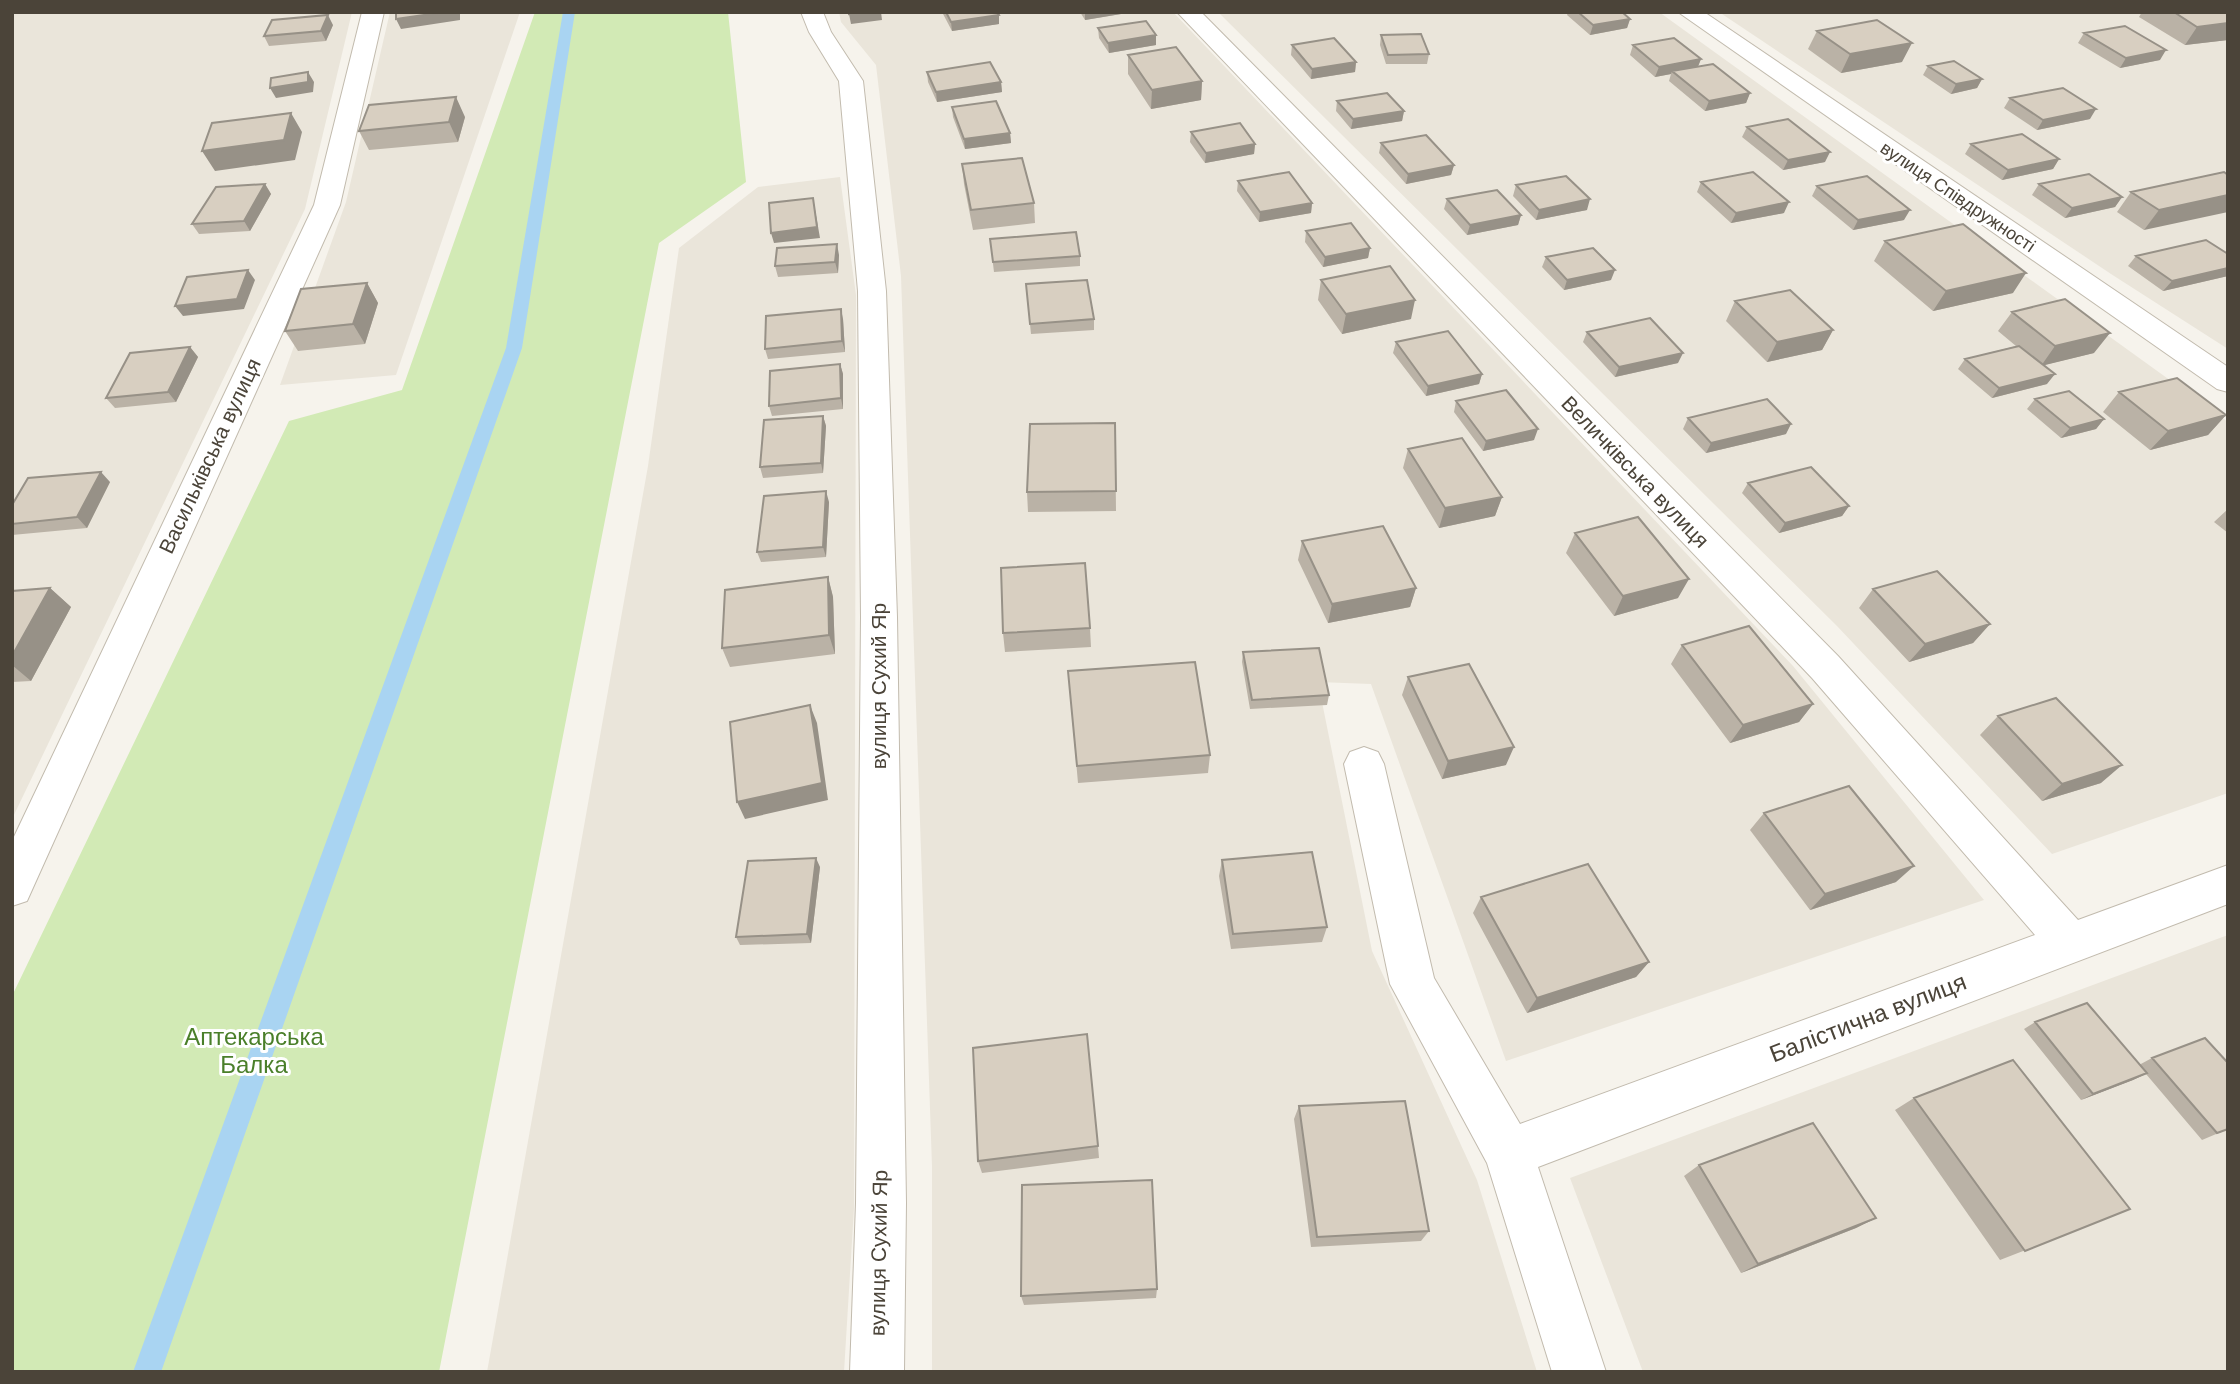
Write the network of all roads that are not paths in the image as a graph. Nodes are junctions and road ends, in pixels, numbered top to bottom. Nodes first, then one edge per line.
1 (373, 12) edge
2 (812, 12) edge
3 (1188, 12) edge
4 (1689, 12) edge
5 (2228, 382) edge
6 (1364, 764) dead end
7 (2228, 884) edge
8 (12, 887) edge
9 (2070, 943) junction
10 (1509, 1153) junction
11 (877, 1372) edge
12 (1579, 1372) edge

1 - 8 street, Васильківська вулиця
2 - 11 street, вулиця Сухий Яр
3 - 9 street, Величківська вулиця
4 - 5 street, вулиця Співдружності
6 - 10 street
7 - 9 street, Балістична вулиця
9 - 10 street, Балістична вулиця
10 - 12 street

